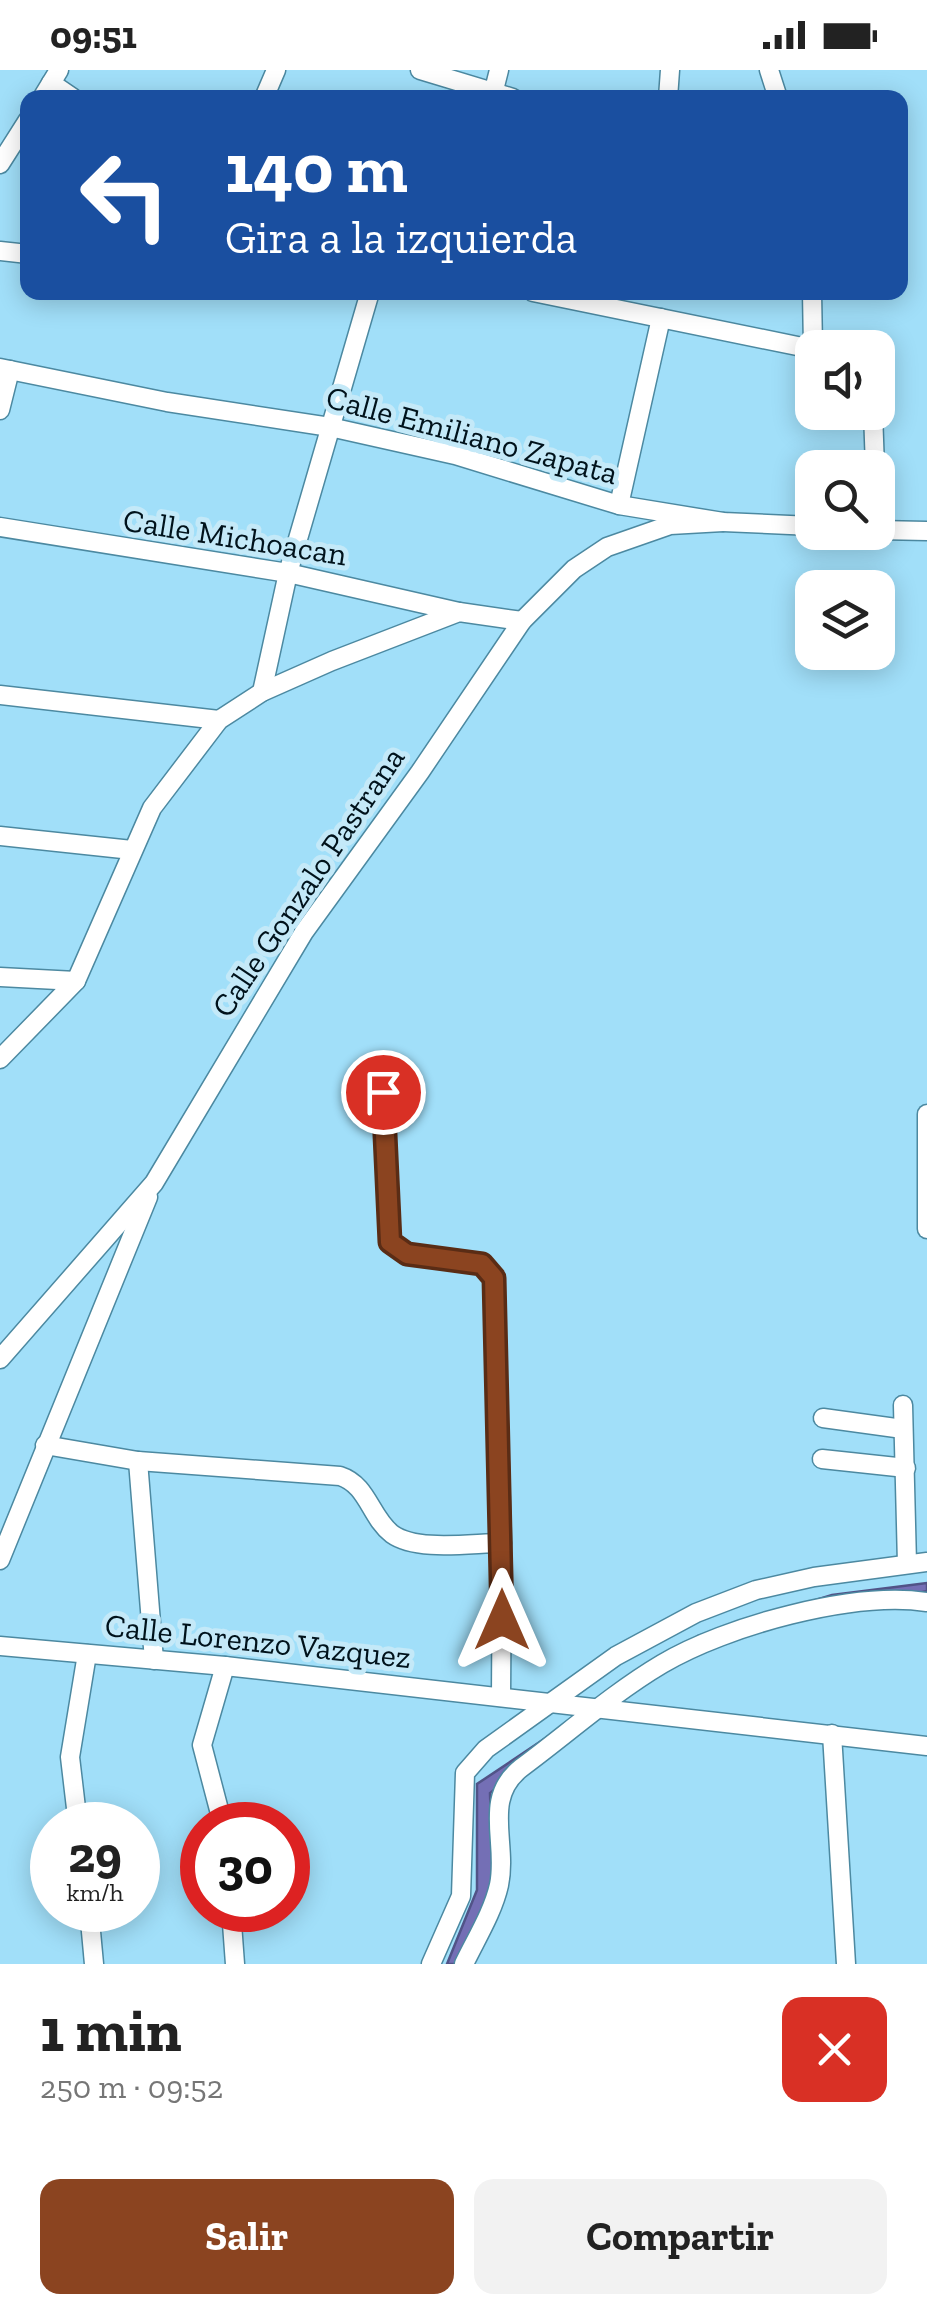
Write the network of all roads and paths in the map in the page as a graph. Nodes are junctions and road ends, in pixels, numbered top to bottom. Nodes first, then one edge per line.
1 (420, 70) edge
2 (481, 90) edge
3 (20, 133) edge
4 (0, 164) edge
5 (368, 300) edge
6 (812, 300) edge
7 (628, 302) edge
8 (662, 318) junction
9 (813, 330) edge
10 (795, 344) edge
11 (5, 369) edge
12 (0, 410) edge
13 (330, 427) junction
14 (619, 505) junction
15 (723, 522) junction
16 (795, 525) edge
17 (0, 527) edge
18 (895, 531) edge
19 (927, 532) edge
20 (288, 573) junction
21 (460, 612) junction
22 (522, 621) junction
23 (262, 692) junction
24 (0, 695) edge
25 (219, 720) junction
26 (0, 836) edge
27 (132, 850) junction
28 (0, 977) edge
29 (76, 981) junction
30 (0, 1060) edge
31 (383, 1066) dead end
32 (927, 1114) edge
33 (154, 1183) junction
34 (927, 1229) edge
35 (0, 1359) edge
36 (903, 1405) dead end
37 (823, 1418) dead end
38 (904, 1428) junction
39 (45, 1445) junction
40 (822, 1459) dead end
41 (138, 1461) junction
42 (906, 1468) junction
43 (502, 1543) junction
44 (0, 1560) edge
45 (927, 1562) edge
46 (907, 1564) junction
47 (927, 1602) edge
48 (0, 1646) edge
49 (87, 1654) junction
50 (154, 1660) junction
51 (225, 1666) junction
52 (501, 1697) junction
53 (558, 1704) junction
54 (598, 1709) junction
55 (832, 1734) junction
56 (927, 1746) edge
57 (75, 1802) edge
58 (217, 1802) edge
59 (91, 1932) edge
60 (233, 1932) edge
61 (94, 1964) edge
62 (235, 1964) edge
63 (431, 1964) edge
64 (464, 1964) edge
65 (846, 1964) edge

1 - 2 street
3 - 4 street
5 - 13 street
6 - 9 street
7 - 8 street
8 - 10 street
8 - 14 street
11 - 12 street
11 - 13 street, Calle Emiliano Zapata
13 - 14 street, Calle Emiliano Zapata
13 - 20 street
14 - 15 street, Calle Emiliano Zapata
15 - 16 street, Calle Emiliano Zapata
15 - 22 street, Calle Gonzalo Pastrana
17 - 20 street, Calle Michoacan
18 - 19 street
20 - 21 street, Calle Michoacan
20 - 23 street
21 - 22 street, Calle Michoacan
21 - 23 street
22 - 33 street, Calle Gonzalo Pastrana
23 - 25 street
24 - 25 street
25 - 27 street
26 - 27 street
27 - 29 street
28 - 29 street
29 - 30 street
31 - 43 street
32 - 34 street
33 - 35 street, Calle Gonzalo Pastrana
33 - 39 street
36 - 38 street
37 - 38 street
38 - 42 street
39 - 41 street
39 - 44 street
40 - 42 street
41 - 43 street
41 - 50 street
42 - 46 street
43 - 52 street
45 - 46 street
46 - 53 street
47 - 54 street
48 - 49 street, Calle Lorenzo Vazquez
49 - 50 street, Calle Lorenzo Vazquez
49 - 57 street
50 - 51 street, Calle Lorenzo Vazquez
51 - 52 street, Calle Lorenzo Vazquez
51 - 58 street
52 - 53 street, Calle Lorenzo Vazquez
53 - 54 street, Calle Lorenzo Vazquez
53 - 63 street
54 - 55 street, Calle Lorenzo Vazquez
54 - 64 street
55 - 56 street, Calle Lorenzo Vazquez
55 - 65 street
59 - 61 street
60 - 62 street

